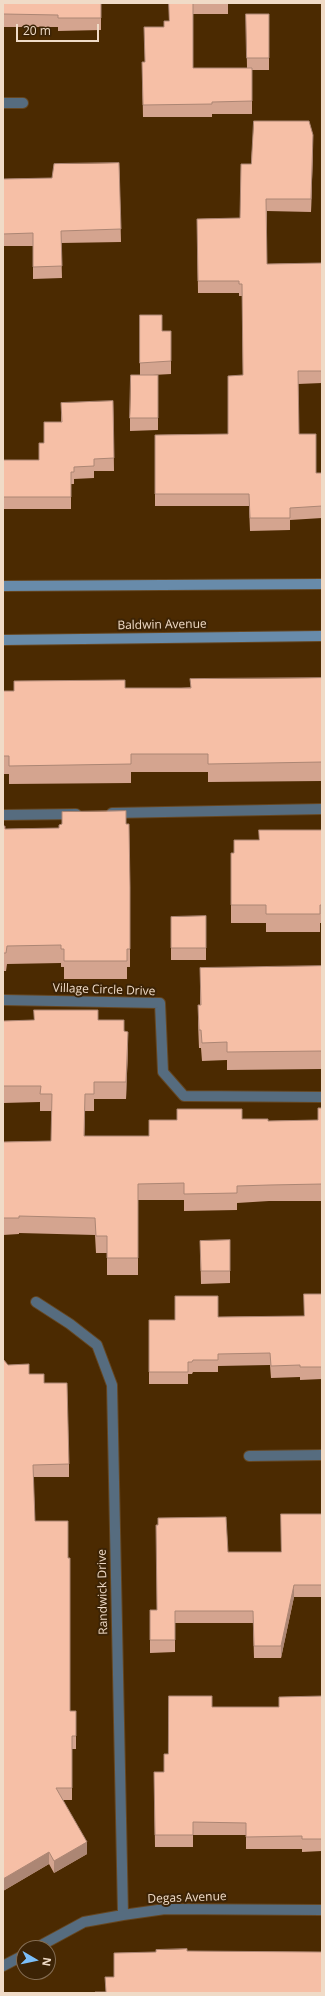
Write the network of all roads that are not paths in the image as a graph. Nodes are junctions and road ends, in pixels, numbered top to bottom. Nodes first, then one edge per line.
1 (3, 103) edge
2 (23, 103) dead end
3 (322, 584) edge
4 (3, 586) edge
5 (322, 636) edge
6 (3, 640) edge
7 (322, 810) edge
8 (99, 813) edge
9 (83, 814) edge
10 (3, 815) edge
11 (3, 1000) edge
12 (322, 1097) edge
13 (36, 1302) dead end
14 (322, 1455) edge
15 (249, 1456) dead end
16 (322, 1910) edge
17 (123, 1914) junction
18 (51, 1940) edge
19 (16, 1959) edge
20 (3, 1966) edge

1 - 2 street
3 - 4 main road
5 - 6 main road, Baldwin Avenue
7 - 8 street
9 - 10 street
11 - 12 street, Village Circle Drive
13 - 17 street, Randwick Drive
14 - 15 street
16 - 17 street, Degas Avenue
17 - 18 street, Degas Avenue
19 - 20 street

